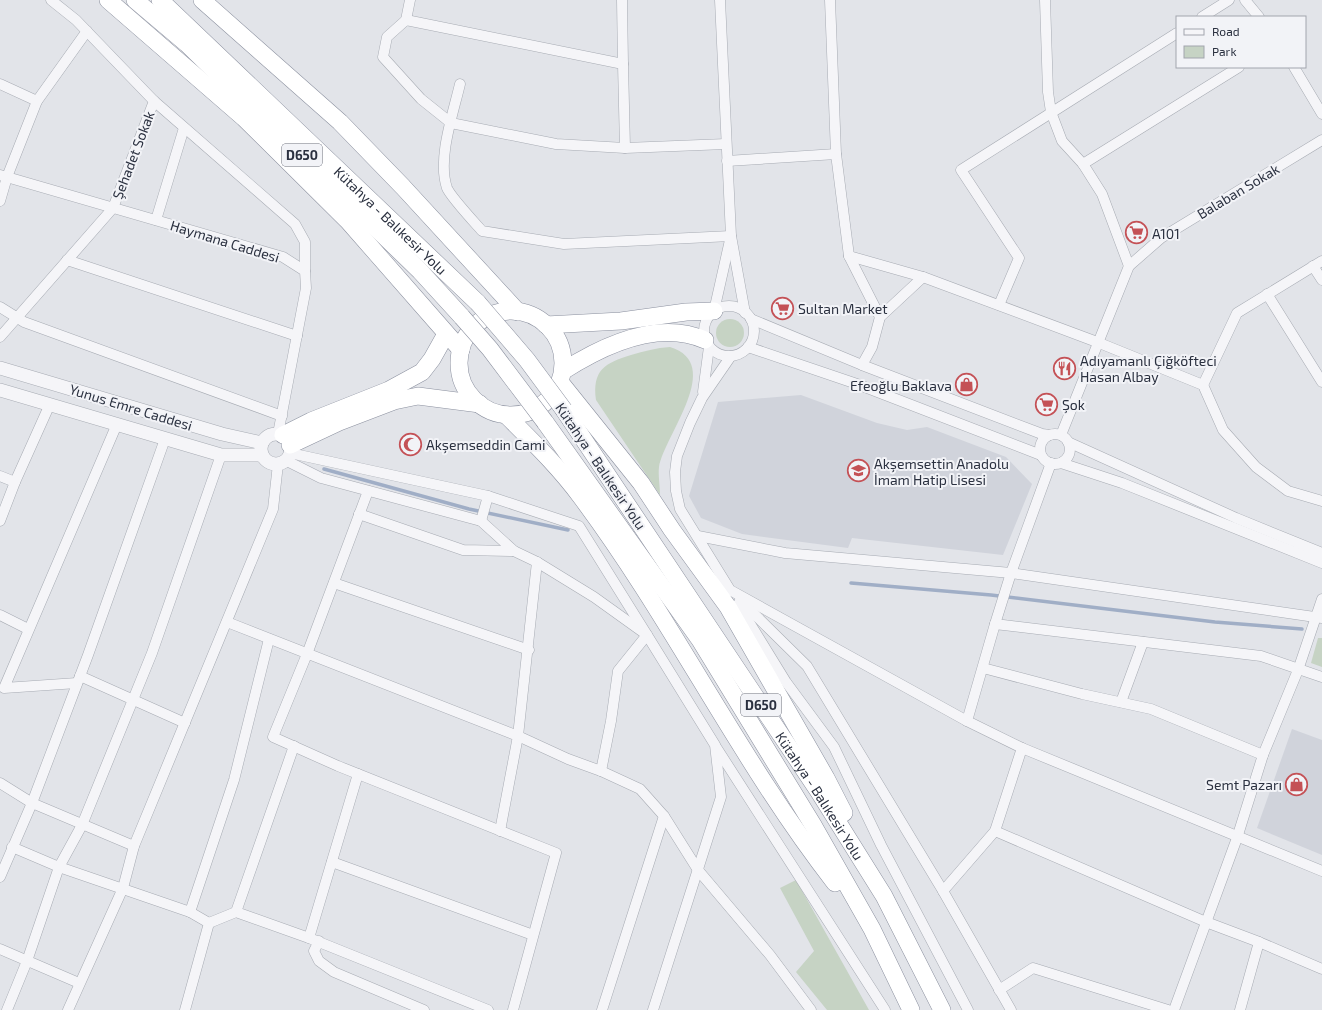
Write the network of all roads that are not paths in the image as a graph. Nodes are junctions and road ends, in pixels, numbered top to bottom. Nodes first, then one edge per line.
1 (51, 0) edge
2 (108, 0) edge
3 (135, 0) edge
4 (160, 0) edge
5 (202, 0) edge
6 (410, 0) edge
7 (622, 0) edge
8 (720, 0) edge
9 (830, 0) edge
10 (1045, 0) edge
11 (1229, 0) edge
12 (1245, 0) edge
13 (1204, 16) edge
14 (1258, 16) edge
15 (406, 20) junction
16 (87, 31) junction
17 (1176, 34) edge
18 (623, 64) junction
19 (1237, 68) edge
20 (1295, 68) edge
21 (0, 84) edge
22 (460, 84) dead end
23 (37, 101) junction
24 (154, 101) junction
25 (1051, 112) junction
26 (1322, 114) edge
27 (451, 123) junction
28 (184, 128) junction
29 (1322, 140) edge
30 (726, 144) junction
31 (625, 148) junction
32 (836, 154) junction
33 (727, 161) junction
34 (1083, 164) junction
35 (4, 176) edge
36 (0, 202) edge
37 (113, 208) junction
38 (156, 220) junction
39 (731, 236) junction
40 (849, 256) junction
41 (67, 260) junction
42 (1317, 263) edge
43 (1129, 266) junction
44 (305, 271) junction
45 (923, 277) junction
46 (1322, 280) edge
47 (1267, 294) junction
48 (999, 305) junction
49 (0, 307) edge
50 (714, 310) junction
51 (518, 312) junction
52 (748, 316) junction
53 (17, 317) junction
54 (880, 318) junction
55 (546, 325) junction
56 (446, 334) junction
57 (297, 336) junction
58 (0, 337) edge
59 (1097, 342) junction
60 (707, 343) junction
61 (748, 347) junction
62 (461, 350) junction
63 (731, 356) junction
64 (862, 365) junction
65 (0, 368) edge
66 (561, 377) junction
67 (1322, 382) edge
68 (1203, 385) junction
69 (0, 390) edge
70 (702, 398) junction
71 (50, 404) junction
72 (480, 404) junction
73 (506, 415) junction
74 (282, 416) junction
75 (117, 424) junction
76 (1060, 437) junction
77 (166, 439) junction
78 (262, 449) junction
79 (284, 449) junction
80 (221, 455) junction
81 (1041, 455) junction
82 (1056, 463) junction
83 (0, 476) edge
84 (14, 482) junction
85 (368, 490) junction
86 (488, 496) junction
87 (1322, 501) edge
88 (359, 514) junction
89 (0, 521) edge
90 (482, 521) junction
91 (698, 536) junction
92 (514, 551) junction
93 (1322, 553) edge
94 (538, 562) junction
95 (1322, 563) edge
96 (1011, 573) junction
97 (334, 583) junction
98 (730, 590) junction
99 (1322, 599) edge
100 (0, 615) edge
101 (1319, 617) edge
102 (227, 622) junction
103 (995, 624) junction
104 (28, 628) junction
105 (647, 635) junction
106 (269, 639) junction
107 (1143, 642) junction
108 (529, 650) junction
109 (307, 654) junction
110 (983, 668) junction
111 (1298, 670) junction
112 (1322, 677) edge
113 (79, 679) junction
114 (1, 690) edge
115 (132, 700) junction
116 (1121, 702) junction
117 (967, 721) junction
118 (185, 723) junction
119 (518, 736) junction
120 (715, 745) junction
121 (294, 746) junction
122 (1022, 748) junction
123 (1263, 755) junction
124 (600, 771) junction
125 (358, 774) junction
126 (0, 783) edge
127 (32, 802) junction
128 (664, 816) junction
129 (82, 825) junction
130 (500, 831) junction
131 (995, 831) junction
132 (1237, 838) junction
133 (134, 846) junction
134 (12, 847) junction
135 (332, 862) junction
136 (60, 867) junction
137 (698, 870) junction
138 (1322, 871) edge
139 (0, 877) edge
140 (123, 888) junction
141 (943, 891) junction
142 (884, 896) junction
143 (190, 912) junction
144 (236, 912) junction
145 (1206, 922) junction
146 (209, 923) junction
147 (872, 929) junction
148 (533, 935) junction
149 (314, 940) junction
150 (1259, 942) junction
151 (0, 949) edge
152 (27, 961) junction
153 (1322, 969) edge
154 (79, 983) junction
155 (999, 990) junction
156 (7, 1010) edge
157 (68, 1010) edge
158 (185, 1010) edge
159 (424, 1010) edge
160 (488, 1010) edge
161 (513, 1010) edge
162 (602, 1010) edge
163 (653, 1010) edge
164 (811, 1010) edge
165 (885, 1010) edge
166 (911, 1010) edge
167 (942, 1010) edge
168 (968, 1010) edge
169 (1011, 1010) edge
170 (1168, 1010) edge
171 (1174, 1010) edge
172 (1240, 1010) edge

1 - 16 street
2 - 56 highway
3 - 147 highway, Kütahya - Balıkesir Yolu / D650, bridge
4 - 142 highway, Kütahya - Balıkesir Yolu / D650, bridge
5 - 51 highway
6 - 15 street
7 - 18 street
8 - 30 street
9 - 32 street
10 - 25 street
11 - 13 street
12 - 14 street
15 - 18 street
15 - 27 street
16 - 23 street
16 - 24 street
17 - 25 street
18 - 31 street
19 - 34 street
20 - 26 street
21 - 23 street
22 - 27 street
23 - 35 street
24 - 28 street
24 - 37 street, Şehadet Sokak
25 - 34 street
25 - 48 street
27 - 31 street
27 - 39 street
28 - 38 street
28 - 44 street
29 - 43 street, Balaban Sokak
30 - 31 street
30 - 33 street
32 - 33 street
32 - 40 street
33 - 39 street
34 - 43 street
35 - 36 street
35 - 37 street, Haymana Caddesi
37 - 38 street, Haymana Caddesi
37 - 41 street
38 - 44 street, Haymana Caddesi
39 - 50 street
39 - 52 street
40 - 45 street
40 - 54 street
41 - 53 street
41 - 57 street
42 - 46 street
42 - 47 street
43 - 59 street, Balaban Sokak
44 - 57 street
45 - 48 street
45 - 54 street
47 - 67 street
47 - 68 street
48 - 59 street
49 - 53 street
50 - 52 street
50 - 55 highway
50 - 60 street
51 - 55 highway
51 - 62 highway
52 - 61 street
52 - 64 street
53 - 58 street
53 - 74 street
54 - 64 street
55 - 66 highway
56 - 62 highway
56 - 79 highway
57 - 74 street
59 - 68 street
59 - 76 street, Balaban Sokak
60 - 63 street
60 - 66 highway
60 - 70 street
61 - 63 street
61 - 81 street
62 - 72 highway
63 - 70 street
64 - 76 street
65 - 78 street, Yunus Emre Caddesi
66 - 73 highway
66 - 142 highway
68 - 87 street
69 - 71 street
70 - 91 street
71 - 75 street
71 - 84 street
72 - 73 highway
72 - 79 highway
73 - 147 highway
74 - 79 street
75 - 77 street
75 - 104 street
76 - 81 street
76 - 82 street
76 - 93 street
77 - 80 street
77 - 113 street
78 - 79 street
78 - 79 street
78 - 80 street
79 - 85 street
79 - 86 street
79 - 102 street
80 - 115 street
81 - 82 street
82 - 95 street
82 - 96 street
83 - 84 street
84 - 89 street
85 - 88 street
85 - 90 street
86 - 90 street
86 - 105 street
88 - 92 street
88 - 97 street
90 - 92 street
91 - 96 street
91 - 98 street
92 - 94 street
94 - 105 street
94 - 108 street
96 - 101 street
96 - 103 street
97 - 108 street
97 - 109 street
98 - 117 street
98 - 141 street
98 - 168 street
99 - 101 street
100 - 104 street
101 - 111 street
102 - 106 street
102 - 118 street
103 - 107 street
103 - 110 street
104 - 114 street
105 - 120 street
105 - 124 street
106 - 109 street
106 - 143 street
107 - 111 street
107 - 116 street
108 - 119 street
109 - 119 street
109 - 121 street
110 - 116 street
110 - 117 street
111 - 112 street
111 - 123 street
113 - 114 street
113 - 115 street
113 - 127 street
115 - 118 street
115 - 129 street
116 - 123 street
117 - 122 street
118 - 133 street
119 - 124 street
119 - 130 street
120 - 137 street
120 - 165 street
121 - 125 street
121 - 144 street
122 - 131 street
122 - 132 street
123 - 132 street
124 - 128 street
125 - 130 street
125 - 135 street
126 - 127 street
127 - 129 street
127 - 134 street
128 - 137 street
128 - 162 street
129 - 133 street
129 - 136 street
130 - 148 street
131 - 141 street
131 - 145 street
132 - 138 street
132 - 145 street
133 - 140 street
134 - 136 street
134 - 139 street
135 - 148 street
135 - 149 street
136 - 140 street
136 - 152 street
137 - 163 street
137 - 164 street
140 - 143 street
140 - 154 street
141 - 155 street
142 - 167 highway, Kütahya - Balıkesir Yolu / D650
143 - 146 street
144 - 146 street
144 - 149 street
145 - 150 street
145 - 171 street
146 - 158 street
147 - 166 highway, Kütahya - Balıkesir Yolu / D650
148 - 161 street
149 - 159 street
149 - 160 street
150 - 153 street
150 - 172 street
151 - 152 street
152 - 154 street
152 - 156 street
154 - 157 street
155 - 169 street
155 - 170 street

